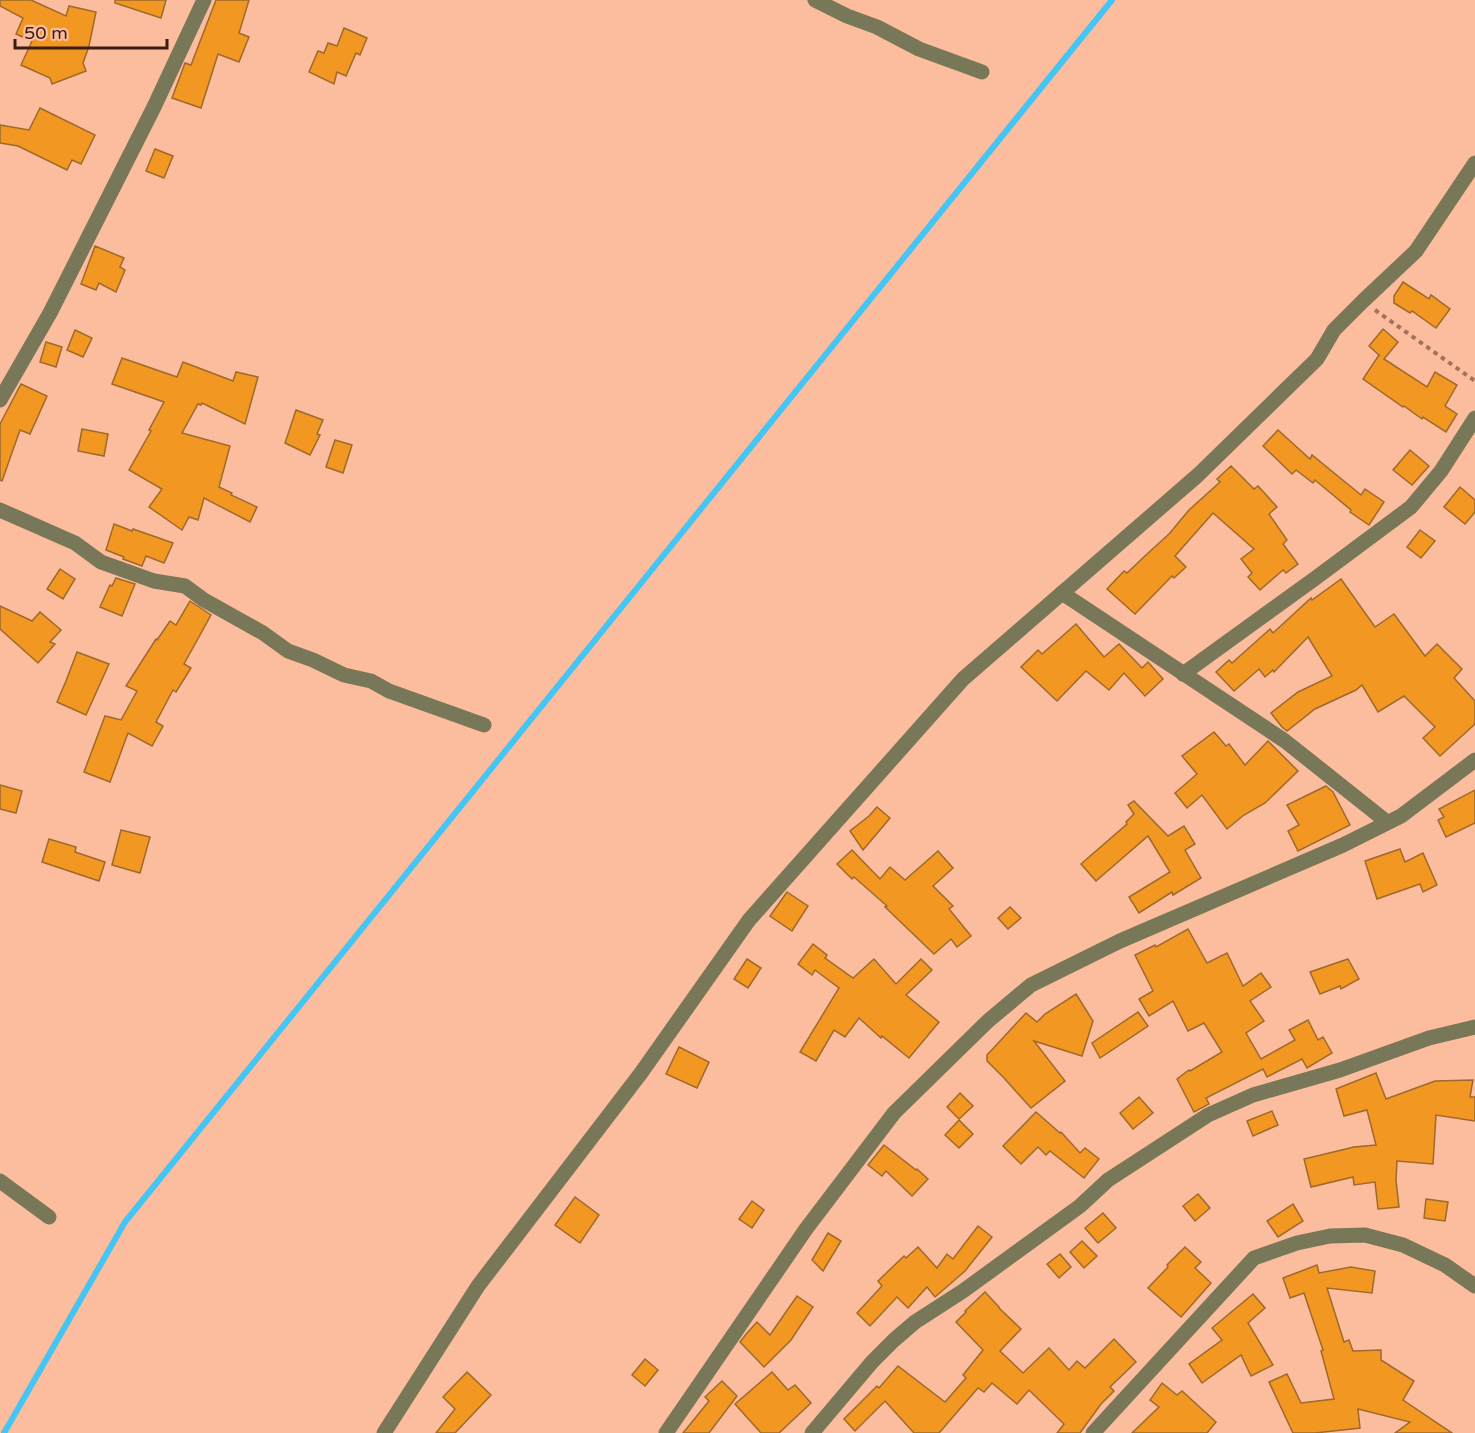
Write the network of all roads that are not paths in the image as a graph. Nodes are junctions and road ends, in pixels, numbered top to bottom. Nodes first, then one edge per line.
1 (204, 0) edge
2 (815, 0) edge
3 (982, 72) dead end
4 (1475, 163) edge
5 (0, 400) edge
6 (1475, 418) edge
7 (0, 510) edge
8 (1062, 593) junction
9 (1183, 674) junction
10 (484, 725) dead end
11 (1475, 760) edge
12 (1387, 822) junction
13 (1475, 1027) edge
14 (0, 1181) edge
15 (50, 1217) dead end
16 (1475, 1286) edge
17 (384, 1433) edge
18 (666, 1433) edge
19 (812, 1433) edge
20 (1093, 1433) edge

1 - 5 street
2 - 3 street
4 - 8 street
6 - 9 street
7 - 10 street
8 - 9 street
8 - 17 street
9 - 12 street
11 - 12 street
12 - 18 street
13 - 19 street
14 - 15 street
16 - 20 street

